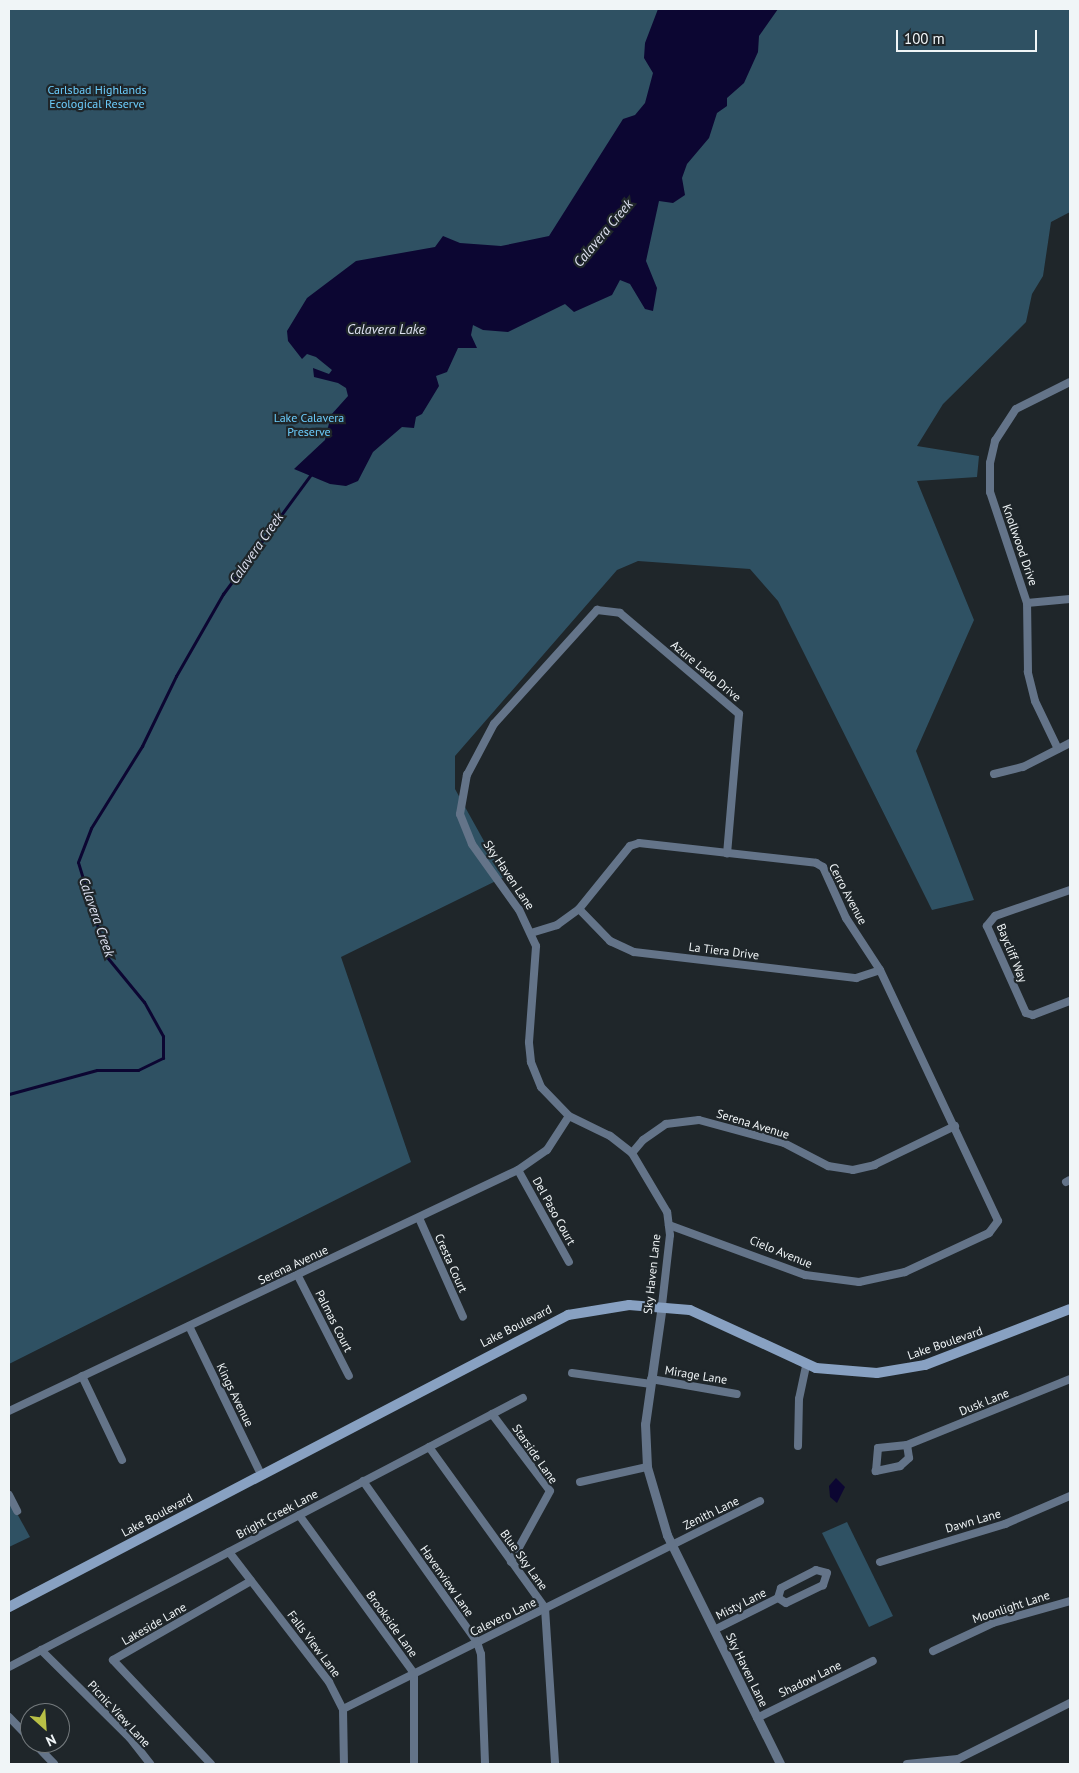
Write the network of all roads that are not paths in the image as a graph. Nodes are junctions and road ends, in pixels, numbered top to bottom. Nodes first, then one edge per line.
1 (1070, 382) edge
2 (1070, 600) edge
3 (1027, 603) junction
4 (620, 613) joint
5 (1070, 743) edge
6 (1058, 749) junction
7 (994, 774) dead end
8 (727, 853) junction
9 (1070, 890) edge
10 (579, 908) junction
11 (531, 934) junction
12 (880, 970) junction
13 (1070, 1001) edge
14 (569, 1116) junction
15 (955, 1126) junction
16 (632, 1153) junction
17 (518, 1170) junction
18 (419, 1218) junction
19 (669, 1224) junction
20 (995, 1227) joint
21 (570, 1262) dead end
22 (298, 1276) junction
23 (662, 1305) junction
24 (1070, 1310) edge
25 (463, 1317) dead end
26 (190, 1326) junction
27 (806, 1365) junction
28 (572, 1373) dead end
29 (82, 1376) junction
30 (349, 1376) dead end
31 (1070, 1379) edge
32 (651, 1382) junction
33 (737, 1394) dead end
34 (523, 1398) dead end
35 (9, 1411) edge
36 (492, 1414) junction
37 (907, 1445) junction
38 (798, 1446) dead end
39 (429, 1447) junction
40 (122, 1460) dead end
41 (647, 1467) junction
42 (261, 1474) junction
43 (362, 1481) junction
44 (580, 1482) dead end
45 (9, 1495) edge
46 (1070, 1496) edge
47 (760, 1501) dead end
48 (17, 1511) dead end
49 (298, 1515) junction
50 (672, 1544) junction
51 (229, 1552) junction
52 (512, 1562) junction
53 (880, 1562) dead end
54 (251, 1581) junction
55 (778, 1598) junction
56 (1070, 1601) edge
57 (9, 1608) edge
58 (545, 1608) junction
59 (714, 1630) junction
60 (477, 1642) junction
61 (41, 1650) junction
62 (933, 1651) dead end
63 (873, 1661) dead end
64 (9, 1667) edge
65 (414, 1673) junction
66 (1070, 1703) edge
67 (343, 1709) junction
68 (9, 1717) edge
69 (757, 1718) junction
70 (20, 1729) edge
71 (44, 1753) edge
72 (54, 1764) edge
73 (150, 1764) edge
74 (211, 1764) edge
75 (344, 1764) edge
76 (414, 1764) edge
77 (485, 1764) edge
78 (555, 1764) edge
79 (780, 1764) edge
80 (907, 1764) edge

1 - 3 street, Knollwood Drive
2 - 3 street
3 - 6 street, Knollwood Drive
4 - 8 street, Azure Lado Drive
4 - 11 street, Sky Haven Lane
5 - 6 street
6 - 7 street
8 - 10 street, Cerro Avenue
8 - 12 street, Cerro Avenue
9 - 13 street, Baycliff Way
10 - 11 street, Cerro Avenue
10 - 12 street, La Tiera Drive
11 - 14 street, Sky Haven Lane
12 - 15 street, Cerro Avenue
14 - 16 street, Sky Haven Lane
14 - 17 street, Serena Avenue
15 - 16 street, Serena Avenue
15 - 20 street, Cerro Avenue
16 - 19 street, Sky Haven Lane
17 - 18 street, Serena Avenue
17 - 21 street, Del Paso Court
18 - 22 street, Serena Avenue
18 - 25 street, Cresta Court
19 - 20 street, Cielo Avenue
19 - 23 street, Sky Haven Lane
22 - 26 street, Serena Avenue
22 - 30 street, Palmas Court
23 - 27 main road, Lake Boulevard
23 - 32 street, Sky Haven Lane
23 - 42 main road, Lake Boulevard
24 - 27 main road, Lake Boulevard
26 - 29 street, Serena Avenue
26 - 42 street, Kings Avenue
27 - 38 street
28 - 32 street, Mirage Lane
29 - 35 street, Serena Avenue
29 - 40 street
31 - 37 street, Dusk Lane
32 - 33 street, Mirage Lane
32 - 41 street, Sky Haven Lane
34 - 36 street, Bright Creek Lane
36 - 39 street, Bright Creek Lane
36 - 52 street, Starside Lane
37 - 37 street, Dusk Lane
39 - 43 street, Bright Creek Lane
39 - 52 street, Blue Sky Lane
41 - 44 street
41 - 50 street, Sky Haven Lane
42 - 57 main road, Lake Boulevard
43 - 49 street, Bright Creek Lane
43 - 60 street, Havenview Lane
45 - 48 street
46 - 53 street, Dawn Lane
47 - 50 street, Zenith Lane
49 - 51 street, Bright Creek Lane
49 - 65 street, Brookside Lane
50 - 58 street, Calevero Lane
50 - 59 street, Sky Haven Lane
51 - 54 street, Falls View Lane
51 - 61 street, Bright Creek Lane
52 - 58 street, Blue Sky Lane
54 - 67 street, Falls View Lane
54 - 74 street, Lakeside Lane
55 - 55 street, Misty Lane
55 - 59 street, Misty Lane
56 - 62 street, Moonlight Lane
58 - 60 street, Calevero Lane
58 - 78 street, Blue Sky Lane
59 - 69 street, Sky Haven Lane
60 - 65 street, Calevero Lane
60 - 77 street, Havenview Lane
61 - 64 street, Bright Creek Lane
61 - 73 street, Picnic View Lane
63 - 69 street, Shadow Lane
65 - 67 street, Calevero Lane
65 - 76 street, Brookside Lane
66 - 80 street
67 - 75 street, Falls View Lane
68 - 70 street
69 - 79 street, Sky Haven Lane
71 - 72 street

